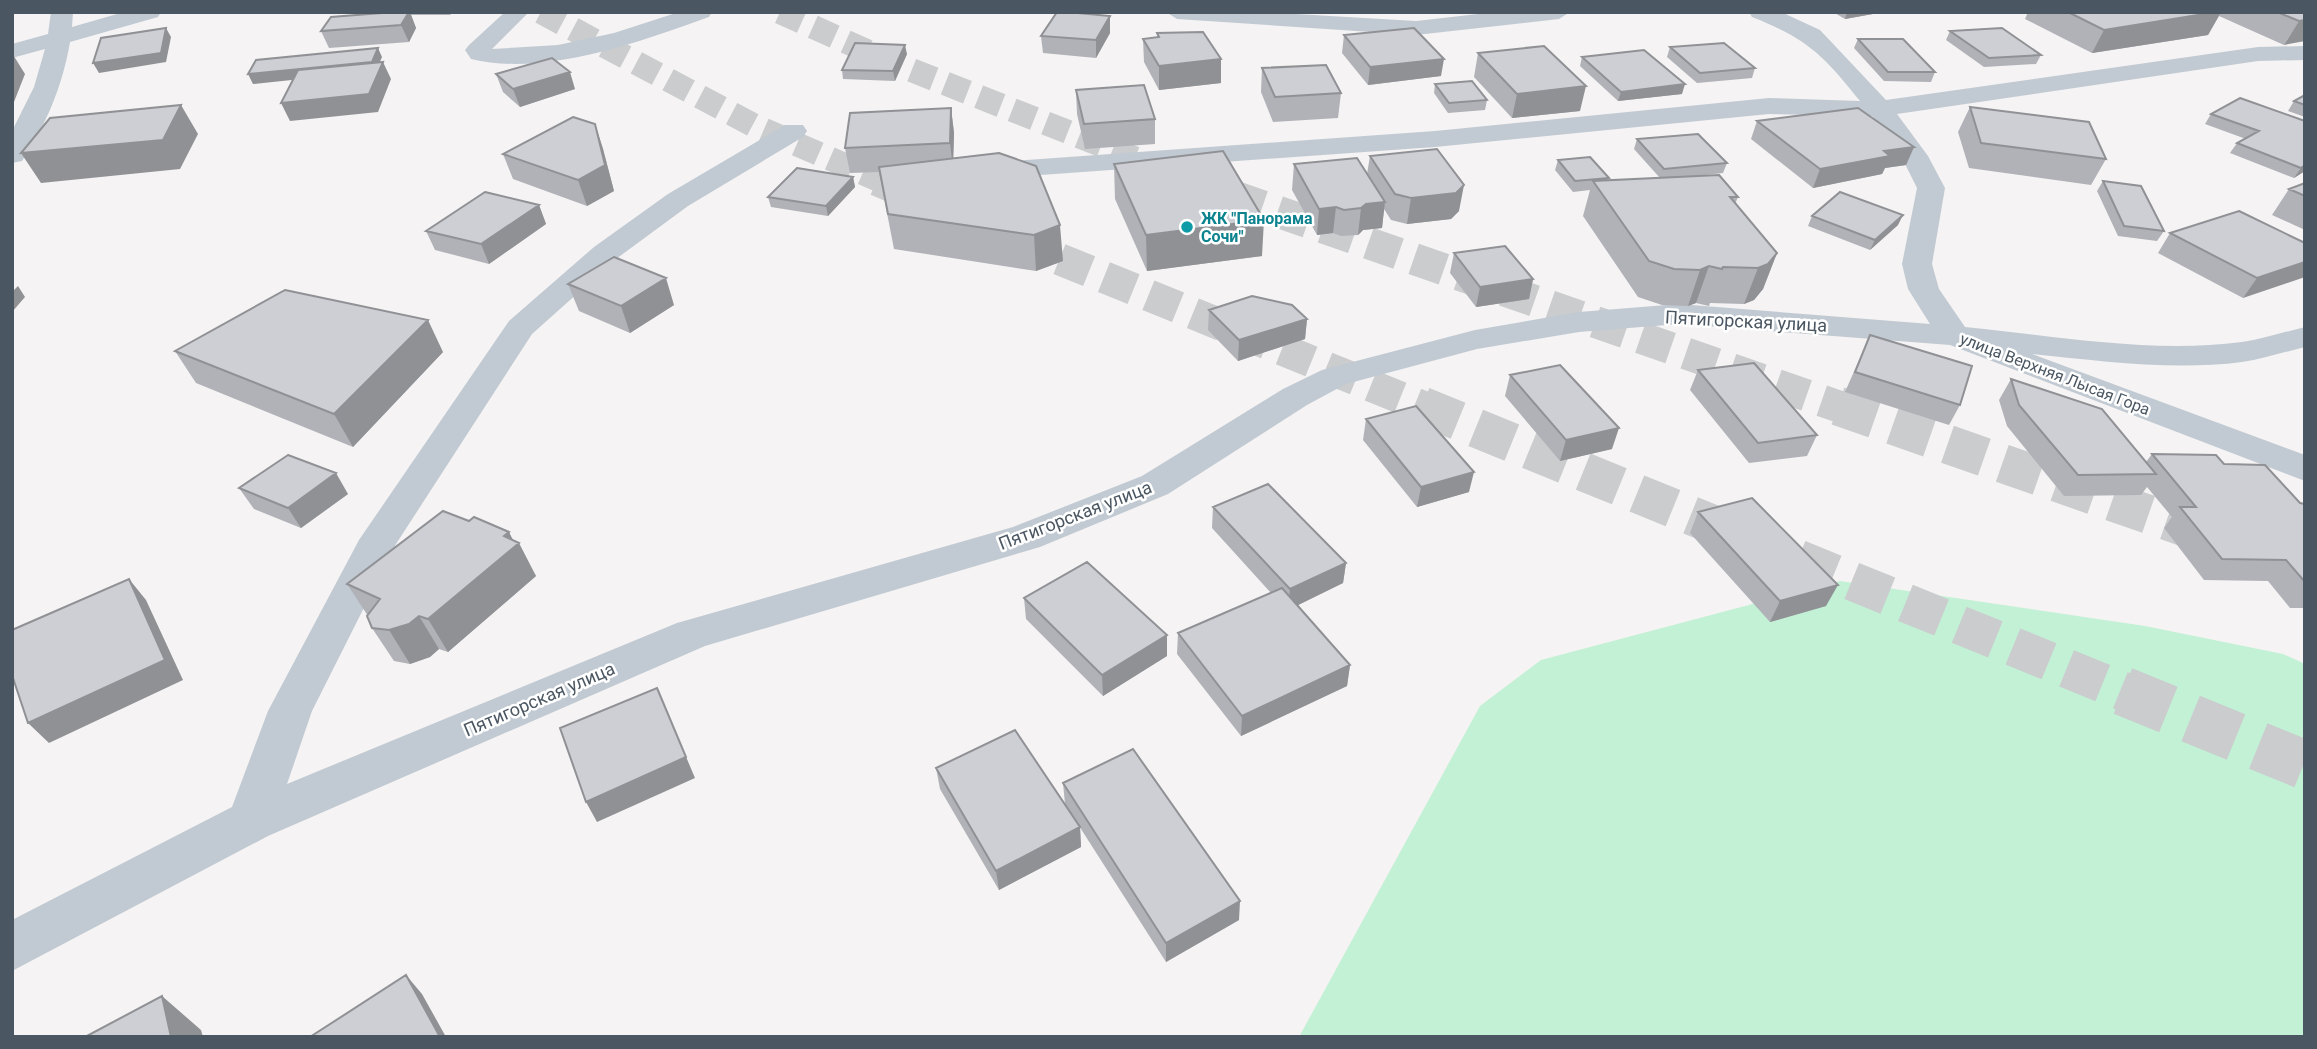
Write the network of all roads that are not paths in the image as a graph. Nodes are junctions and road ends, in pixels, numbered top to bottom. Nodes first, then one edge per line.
1 (62, 12) edge
2 (150, 12) edge
3 (518, 12) edge
4 (701, 12) edge
5 (1177, 12) edge
6 (1559, 12) edge
7 (1760, 12) edge
8 (59, 40) junction
9 (12, 51) edge
10 (2305, 52) edge
11 (1879, 109) junction
12 (794, 131) dead end
13 (12, 155) edge
14 (965, 172) edge
15 (1955, 336) junction
16 (2305, 337) edge
17 (2305, 469) edge
18 (251, 821) junction
19 (12, 947) edge

1 - 8 street
2 - 8 street
3 - 4 street
5 - 6 street
7 - 11 street, улица Верхняя Лысая Гора
8 - 9 street
8 - 13 street
10 - 11 street
11 - 14 street
11 - 15 street, улица Верхняя Лысая Гора
12 - 18 street
15 - 16 street, Пятигорская улица
15 - 17 street, улица Верхняя Лысая Гора
15 - 18 street, Пятигорская улица
18 - 19 street, Пятигорская улица

